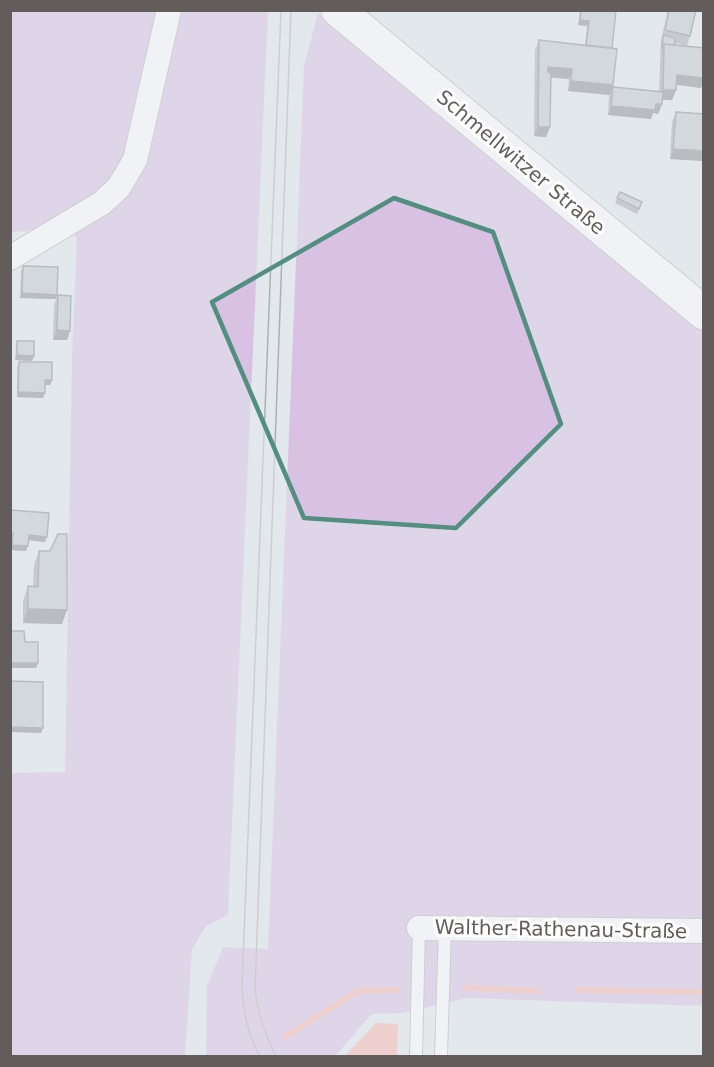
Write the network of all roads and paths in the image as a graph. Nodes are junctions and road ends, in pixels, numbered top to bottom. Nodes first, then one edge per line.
1 (169, 10) edge
2 (338, 10) edge
3 (10, 258) edge
4 (704, 313) edge
5 (419, 928) joint
6 (445, 928) junction
7 (704, 931) edge
8 (416, 1056) edge
9 (441, 1056) edge

1 - 3 street
2 - 4 street, Schmellwitzer Straße
5 - 6 street, Walther-Rathenau-Straße
5 - 8 lane
6 - 7 street, Walther-Rathenau-Straße
6 - 9 lane

